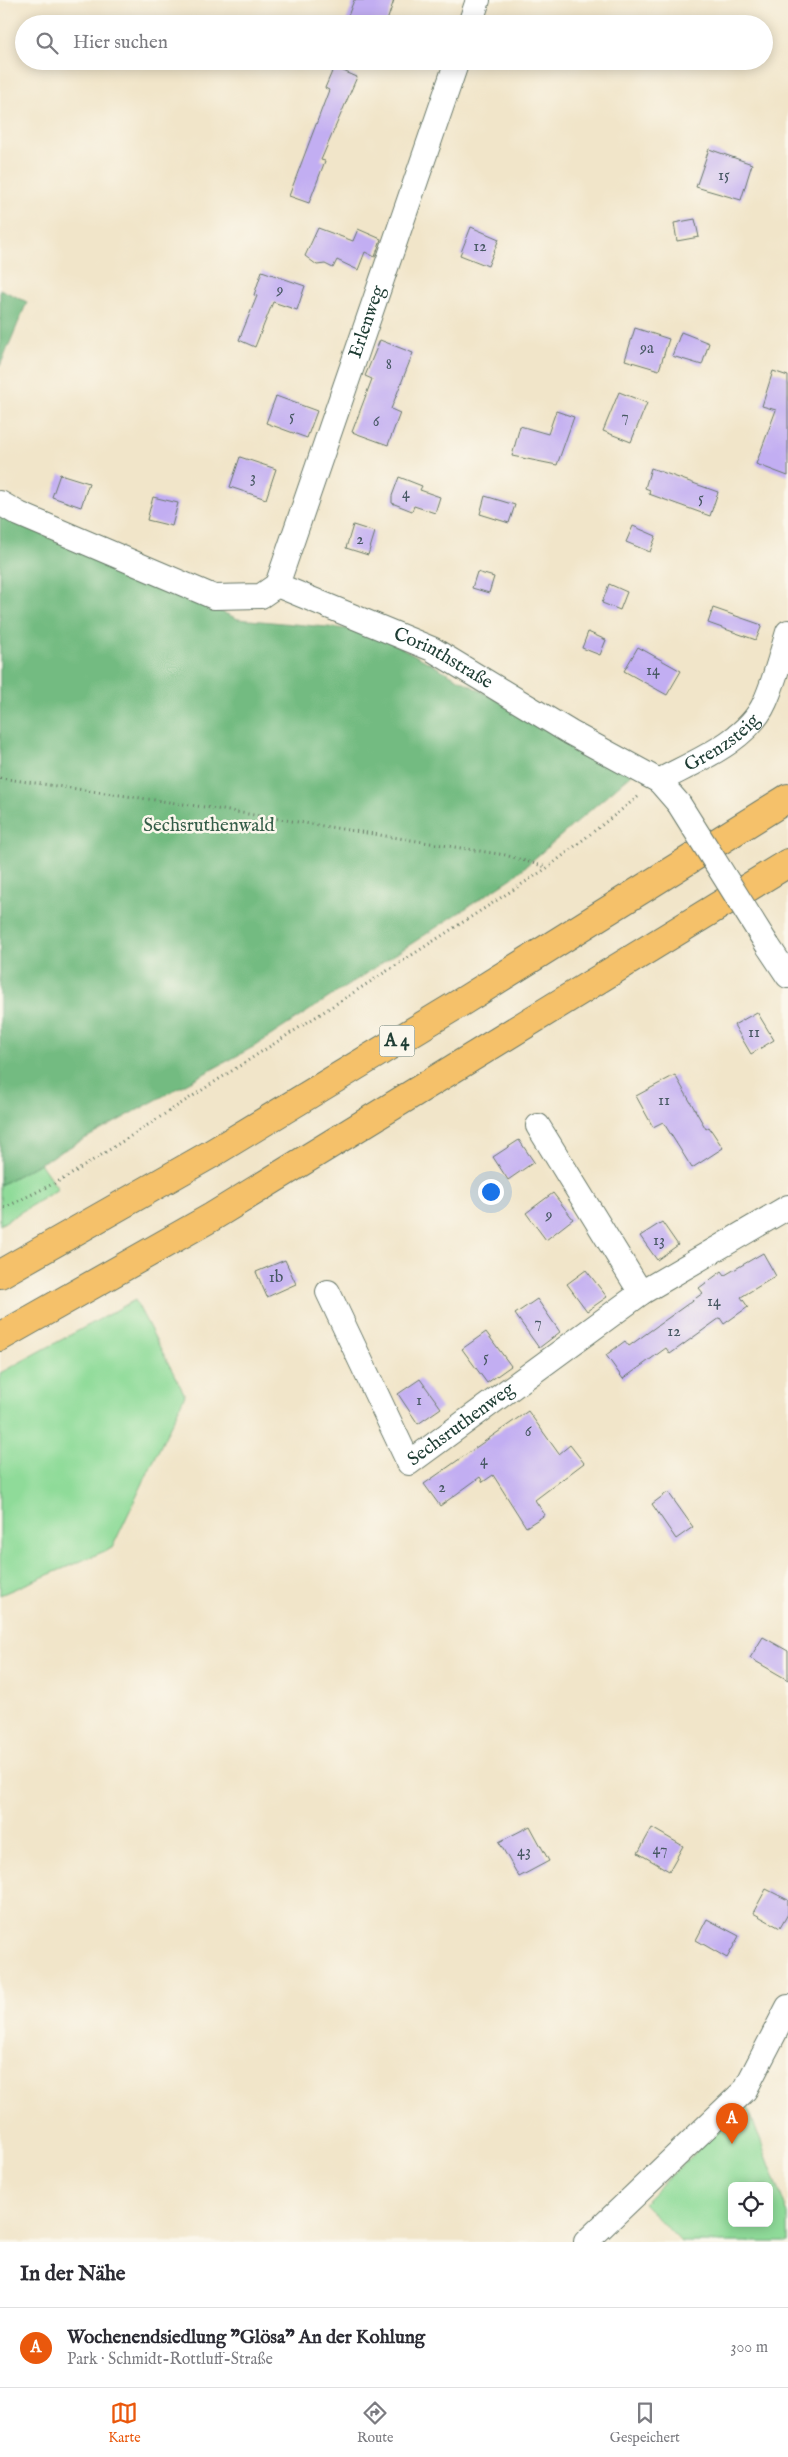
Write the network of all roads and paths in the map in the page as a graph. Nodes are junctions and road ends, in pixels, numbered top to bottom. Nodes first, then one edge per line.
1 (478, 0) edge
2 (473, 15) edge
3 (454, 70) edge
4 (0, 503) edge
5 (277, 585) junction
6 (788, 632) edge
7 (0, 778) edge
8 (659, 781) junction
9 (788, 798) edge
10 (788, 863) edge
11 (546, 868) junction
12 (786, 967) edge
13 (538, 1126) dead end
14 (788, 1207) edge
15 (0, 1210) edge
16 (0, 1274) edge
17 (328, 1292) dead end
18 (641, 1293) junction
19 (0, 1337) edge
20 (788, 2007) edge
21 (586, 2242) edge

1 - 2 street
3 - 5 street, Erlenweg
4 - 5 street
5 - 8 street, Corinthstraße
6 - 8 street, Grenzsteig
7 - 11 path
8 - 11 path
8 - 12 street, Corinthstraße, bridge
9 - 16 highway, A 4
10 - 19 highway
11 - 15 path
13 - 18 street
14 - 18 street, Sechsruthenweg
17 - 18 street, Sechsruthenweg
20 - 21 street

